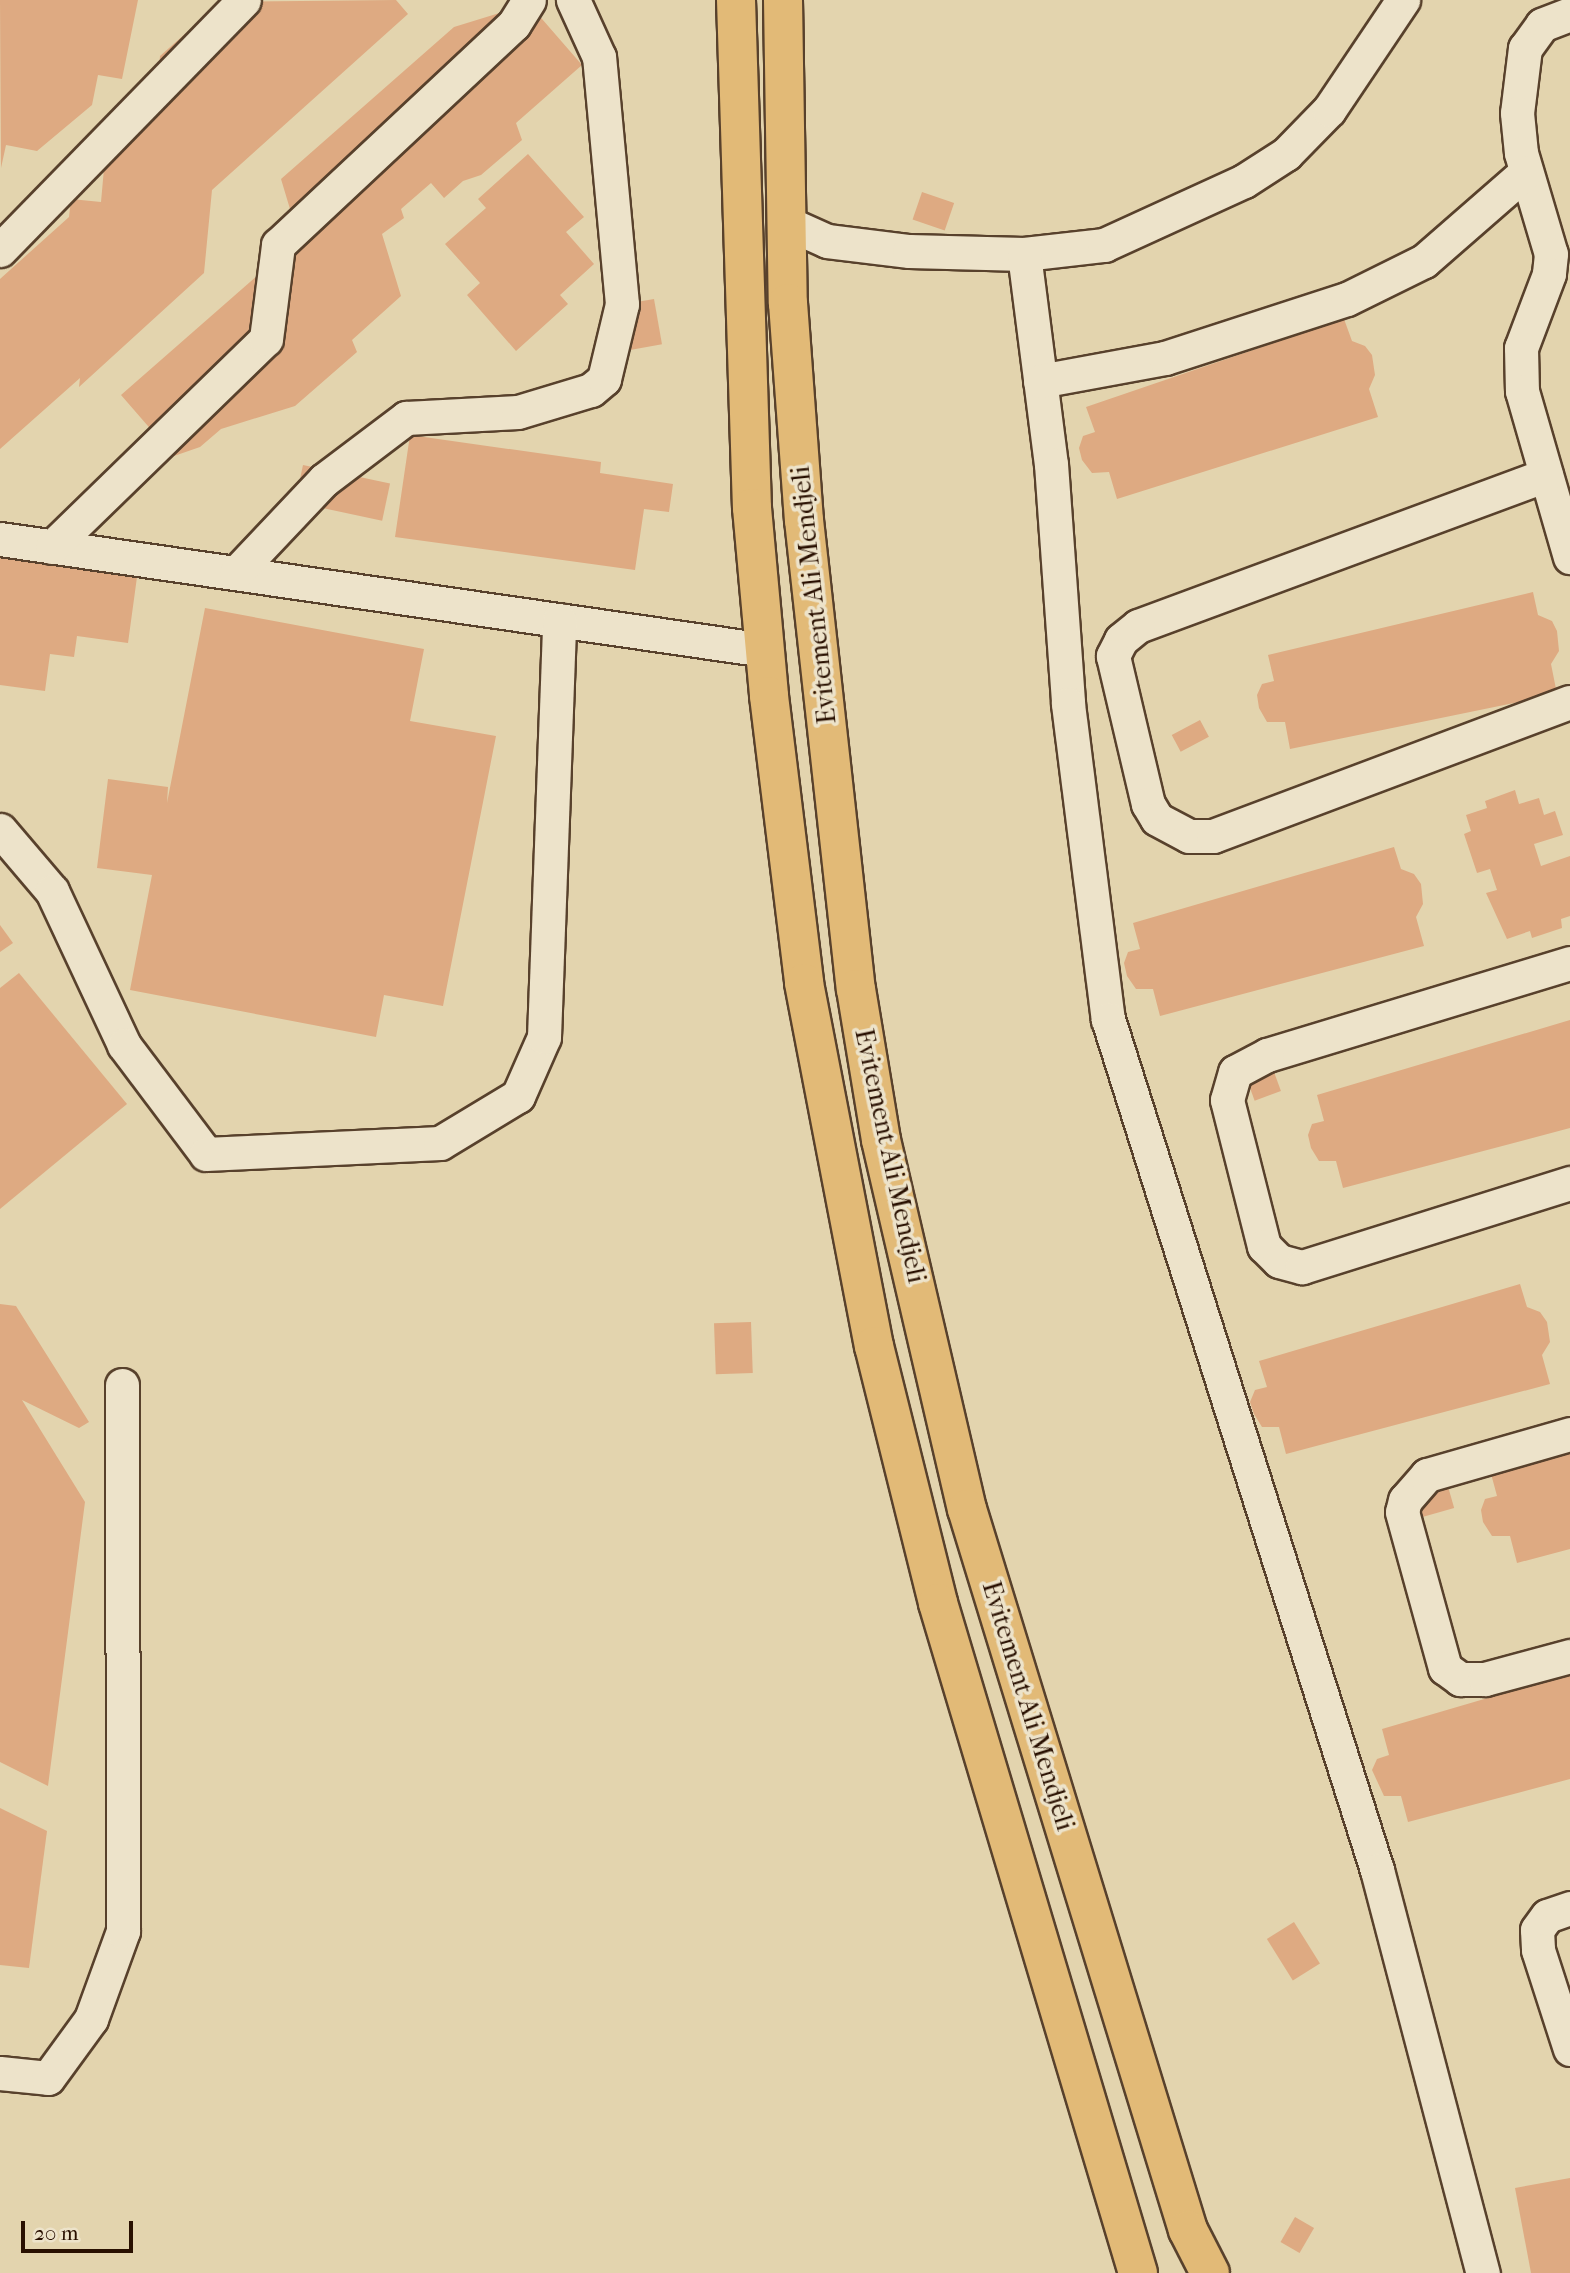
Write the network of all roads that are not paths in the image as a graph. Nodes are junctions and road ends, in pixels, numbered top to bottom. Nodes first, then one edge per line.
1 (244, 0) edge
2 (529, 0) edge
3 (573, 0) edge
4 (736, 0) edge
5 (783, 0) edge
6 (1403, 0) edge
7 (1558, 11) edge
8 (1526, 172) junction
9 (787, 223) junction
10 (0, 250) edge
11 (1024, 254) junction
12 (1560, 277) edge
13 (1040, 381) junction
14 (1546, 474) junction
15 (0, 539) edge
16 (52, 547) junction
17 (1570, 556) edge
18 (236, 573) junction
19 (559, 620) junction
20 (765, 650) junction
21 (1570, 702) edge
22 (0, 830) edge
23 (1570, 962) edge
24 (1570, 1183) edge
25 (122, 1385) dead end
26 (1570, 1434) edge
27 (1570, 1657) edge
28 (1570, 1908) edge
29 (1570, 2049) edge
30 (0, 2073) edge
31 (1138, 2273) edge
32 (1210, 2273) edge
33 (1483, 2273) edge

1 - 10 street
2 - 16 street
3 - 18 street
4 - 20 highway, Evitement Ali Mendjeli
5 - 9 highway, Evitement Ali Mendjeli
6 - 11 street
7 - 8 street
8 - 12 street
8 - 13 street
9 - 11 street
9 - 32 highway, Evitement Ali Mendjeli
11 - 13 street
12 - 14 street
13 - 33 street
14 - 17 street
14 - 21 street
15 - 16 street
16 - 18 street
18 - 19 street
19 - 20 street
19 - 22 street
20 - 31 highway, Evitement Ali Mendjeli
23 - 24 street
25 - 30 street
26 - 27 street
28 - 29 street

